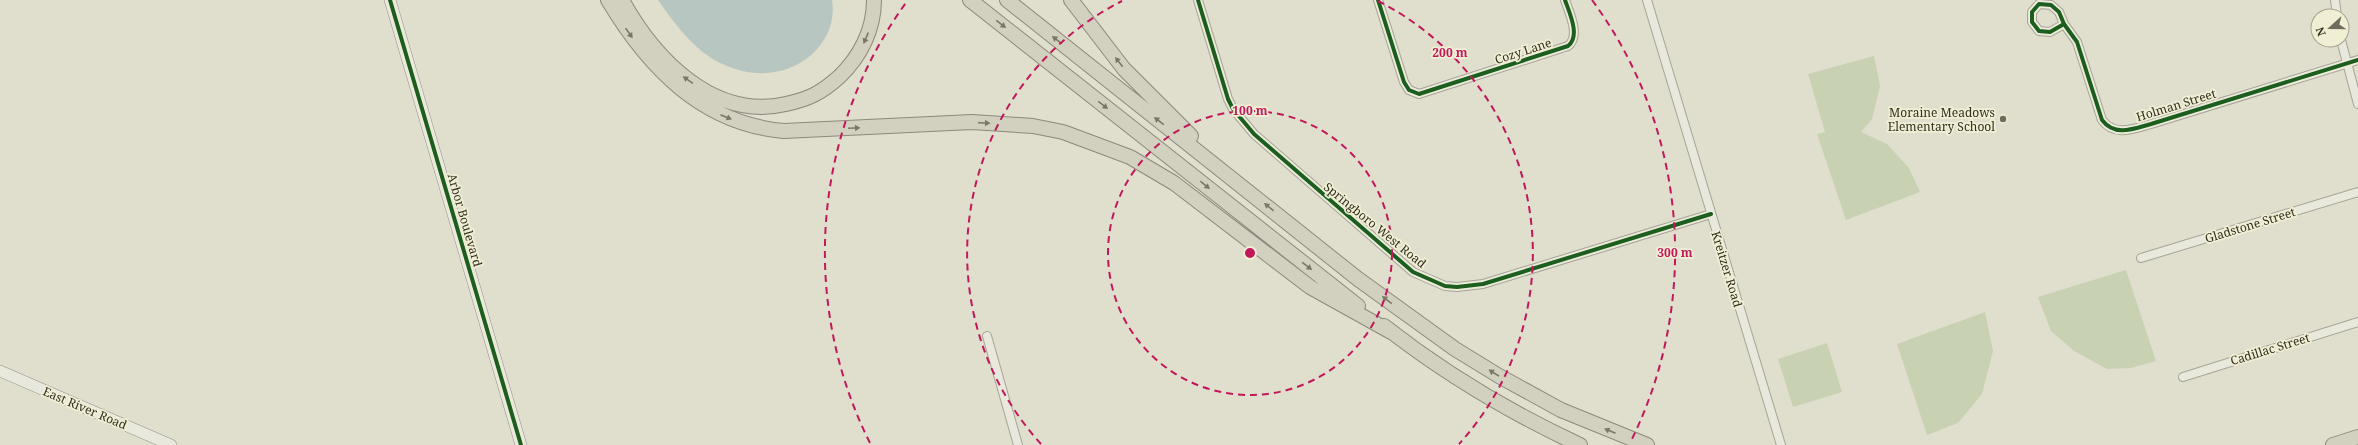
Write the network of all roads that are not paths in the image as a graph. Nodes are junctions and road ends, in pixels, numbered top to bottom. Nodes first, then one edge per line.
1 (390, 0) edge
2 (608, 0) edge
3 (622, 0) edge
4 (874, 0) edge
5 (970, 0) edge
6 (1007, 0) edge
7 (1071, 0) edge
8 (1198, 0) edge
9 (1378, 0) edge
10 (1565, 0) edge
11 (1647, 0) edge
12 (2064, 24) dead end
13 (2343, 48) edge
14 (2358, 60) edge
15 (2346, 63) junction
16 (2358, 104) edge
17 (1245, 188) junction
18 (2358, 192) edge
19 (1711, 214) junction
20 (2141, 258) dead end
21 (2358, 322) edge
22 (1391, 332) junction
23 (987, 336) dead end
24 (0, 371) edge
25 (2183, 377) dead end
26 (2358, 437) edge
27 (170, 445) edge
28 (521, 445) edge
29 (1018, 445) edge
30 (1580, 445) edge
31 (1647, 445) edge
32 (1781, 445) edge
33 (2332, 445) edge

1 - 28 street, Arbor Boulevard
2 -> 22 highway
4 -> 3 highway
5 -> 22 highway
17 -> 6 highway
17 -> 7 highway
8 - 19 street, Springboro West Road
9 - 10 street, Cozy Lane
11 - 19 street, Kreitzer Road
12 - 15 street, Holman Street
13 - 15 street
14 - 15 street, Holman Street
15 - 16 street
31 -> 17 highway
18 - 20 street, Gladstone Street
19 - 32 street, Kreitzer Road
21 - 25 street, Cadillac Street
22 - 30 highway
23 - 29 street
24 - 27 street, East River Road
26 - 33 highway

